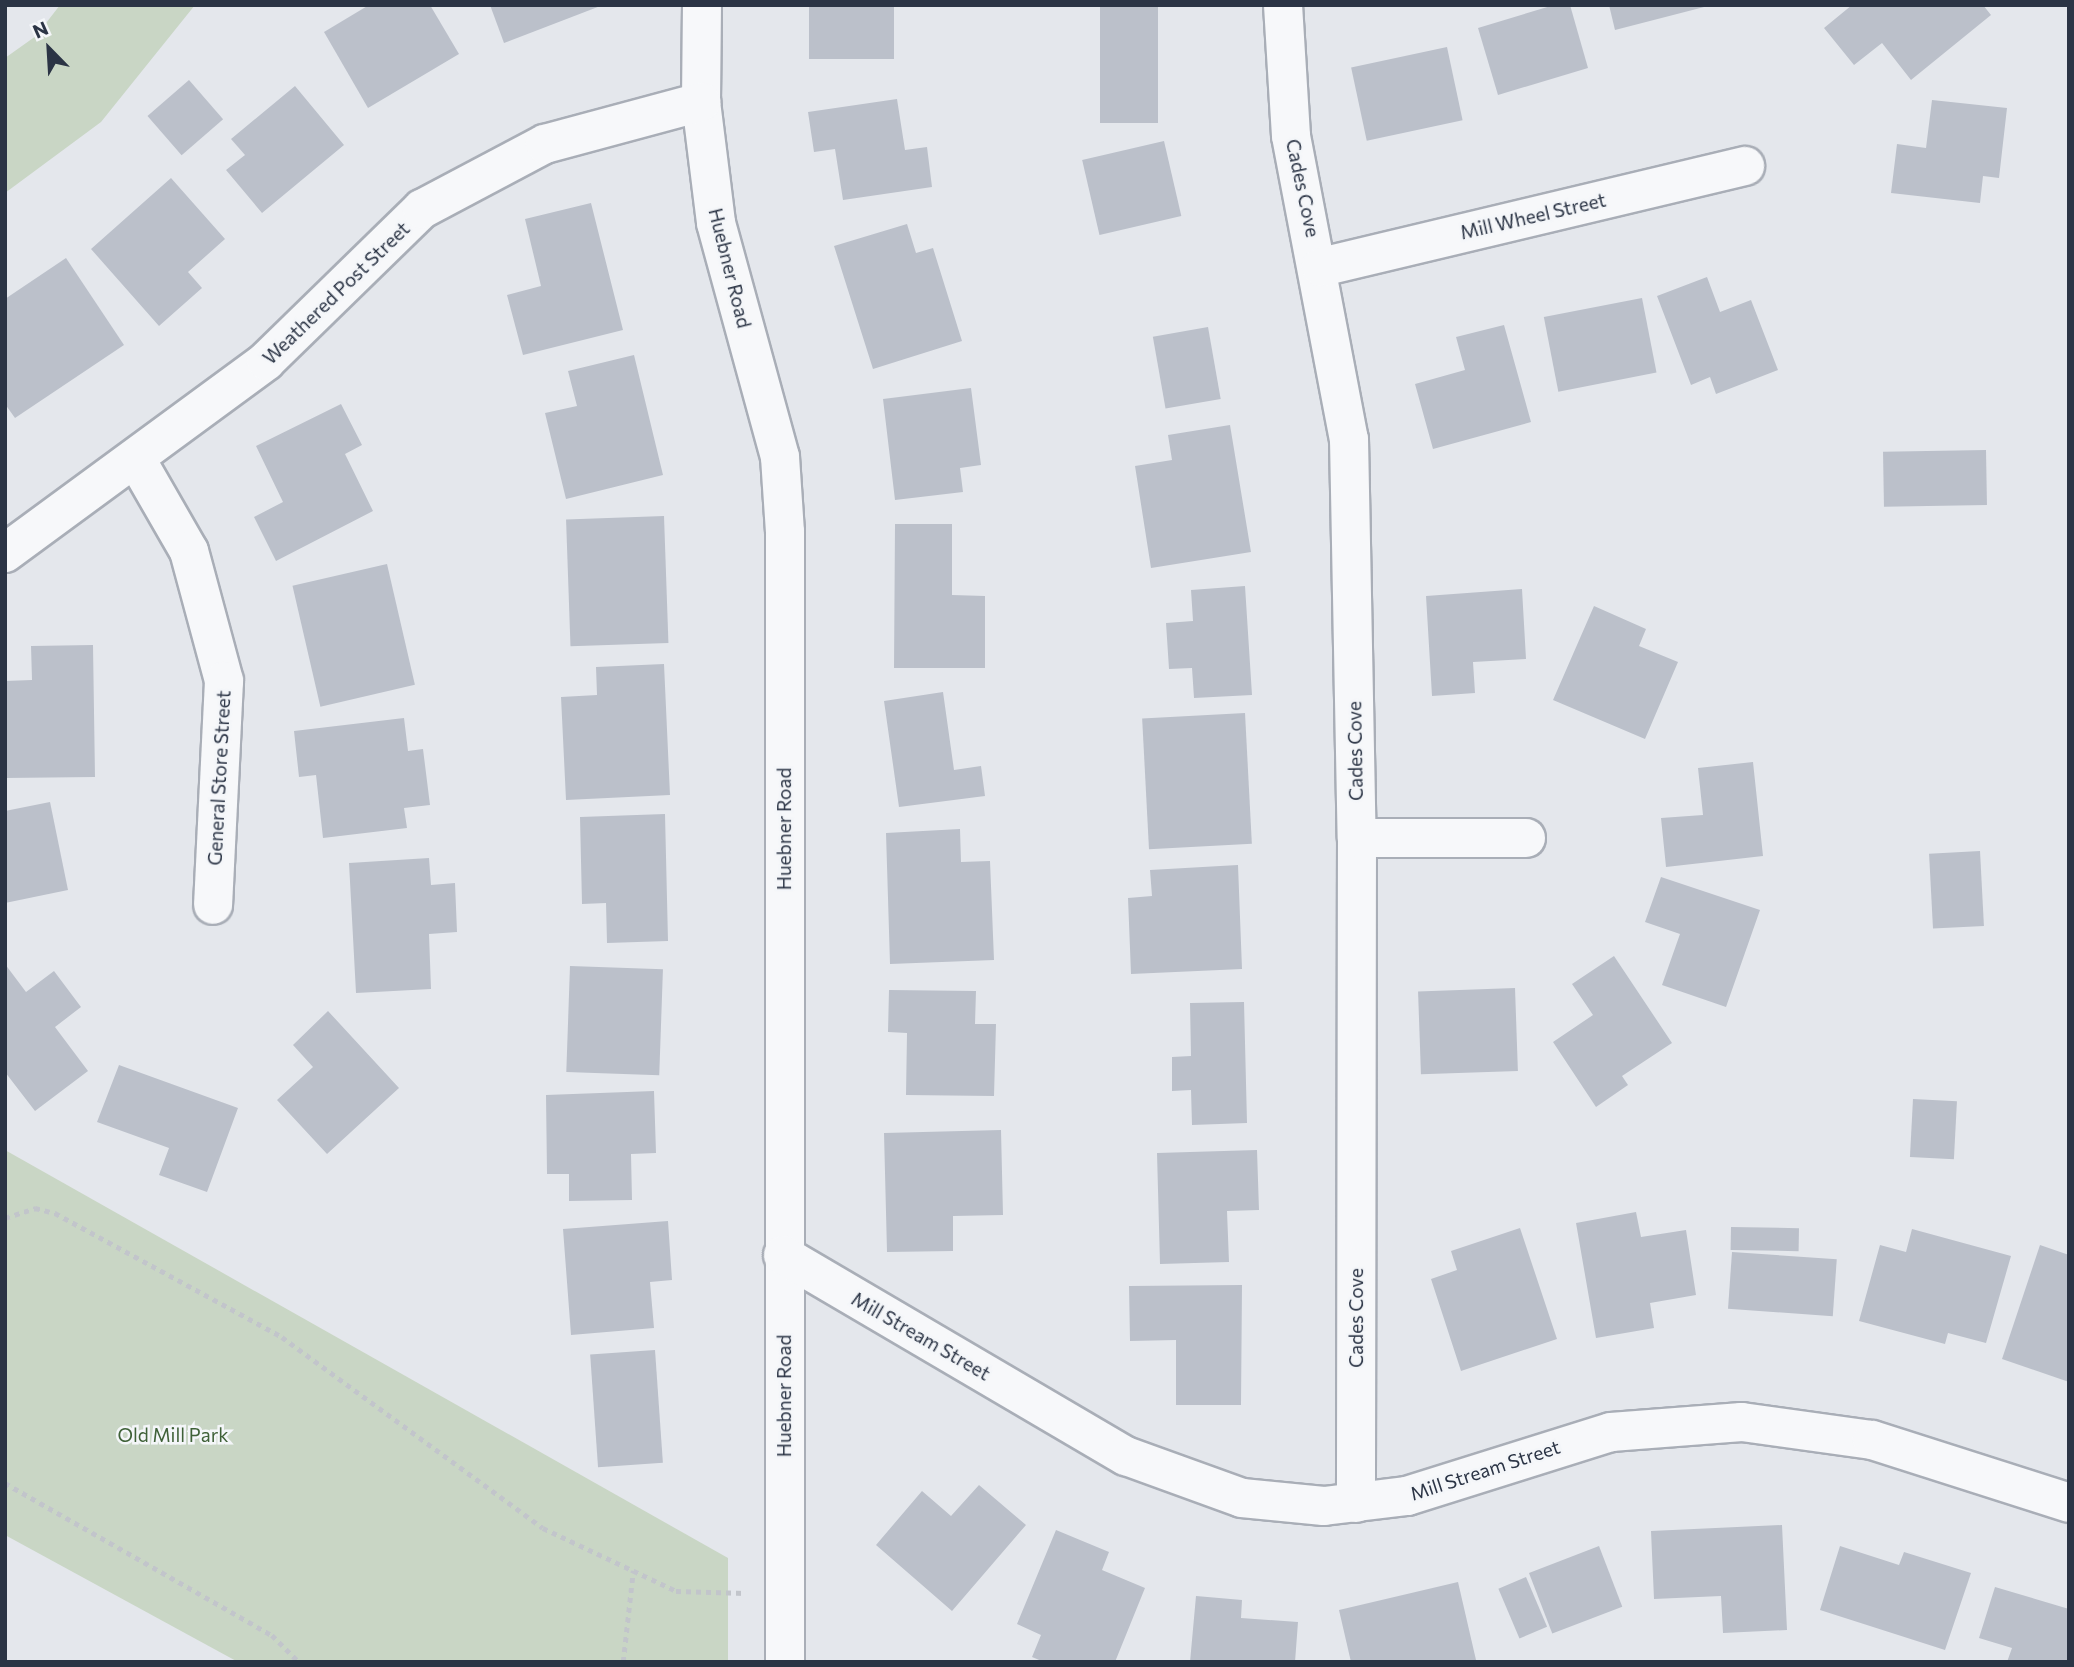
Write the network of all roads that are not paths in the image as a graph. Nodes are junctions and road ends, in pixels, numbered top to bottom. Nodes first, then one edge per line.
1 (702, 5) edge
2 (1283, 5) edge
3 (701, 102) junction
4 (1745, 166) dead end
5 (1321, 267) junction
6 (136, 460) junction
7 (5, 553) edge
8 (1357, 838) junction
9 (1526, 838) dead end
10 (214, 905) dead end
11 (783, 1255) junction
12 (1356, 1503) junction
13 (2069, 1503) edge
14 (786, 1662) edge

1 - 3 street, Huebner Road
2 - 5 street, Cades Cove
3 - 6 street, Weathered Post Street
3 - 11 street, Huebner Road
4 - 5 street, Mill Wheel Street
5 - 8 street, Cades Cove
6 - 7 street, Weathered Post Street
6 - 10 street, General Store Street
8 - 9 street
8 - 12 street, Cades Cove
11 - 12 street, Mill Stream Street
11 - 14 street, Huebner Road
12 - 13 street, Mill Stream Street

